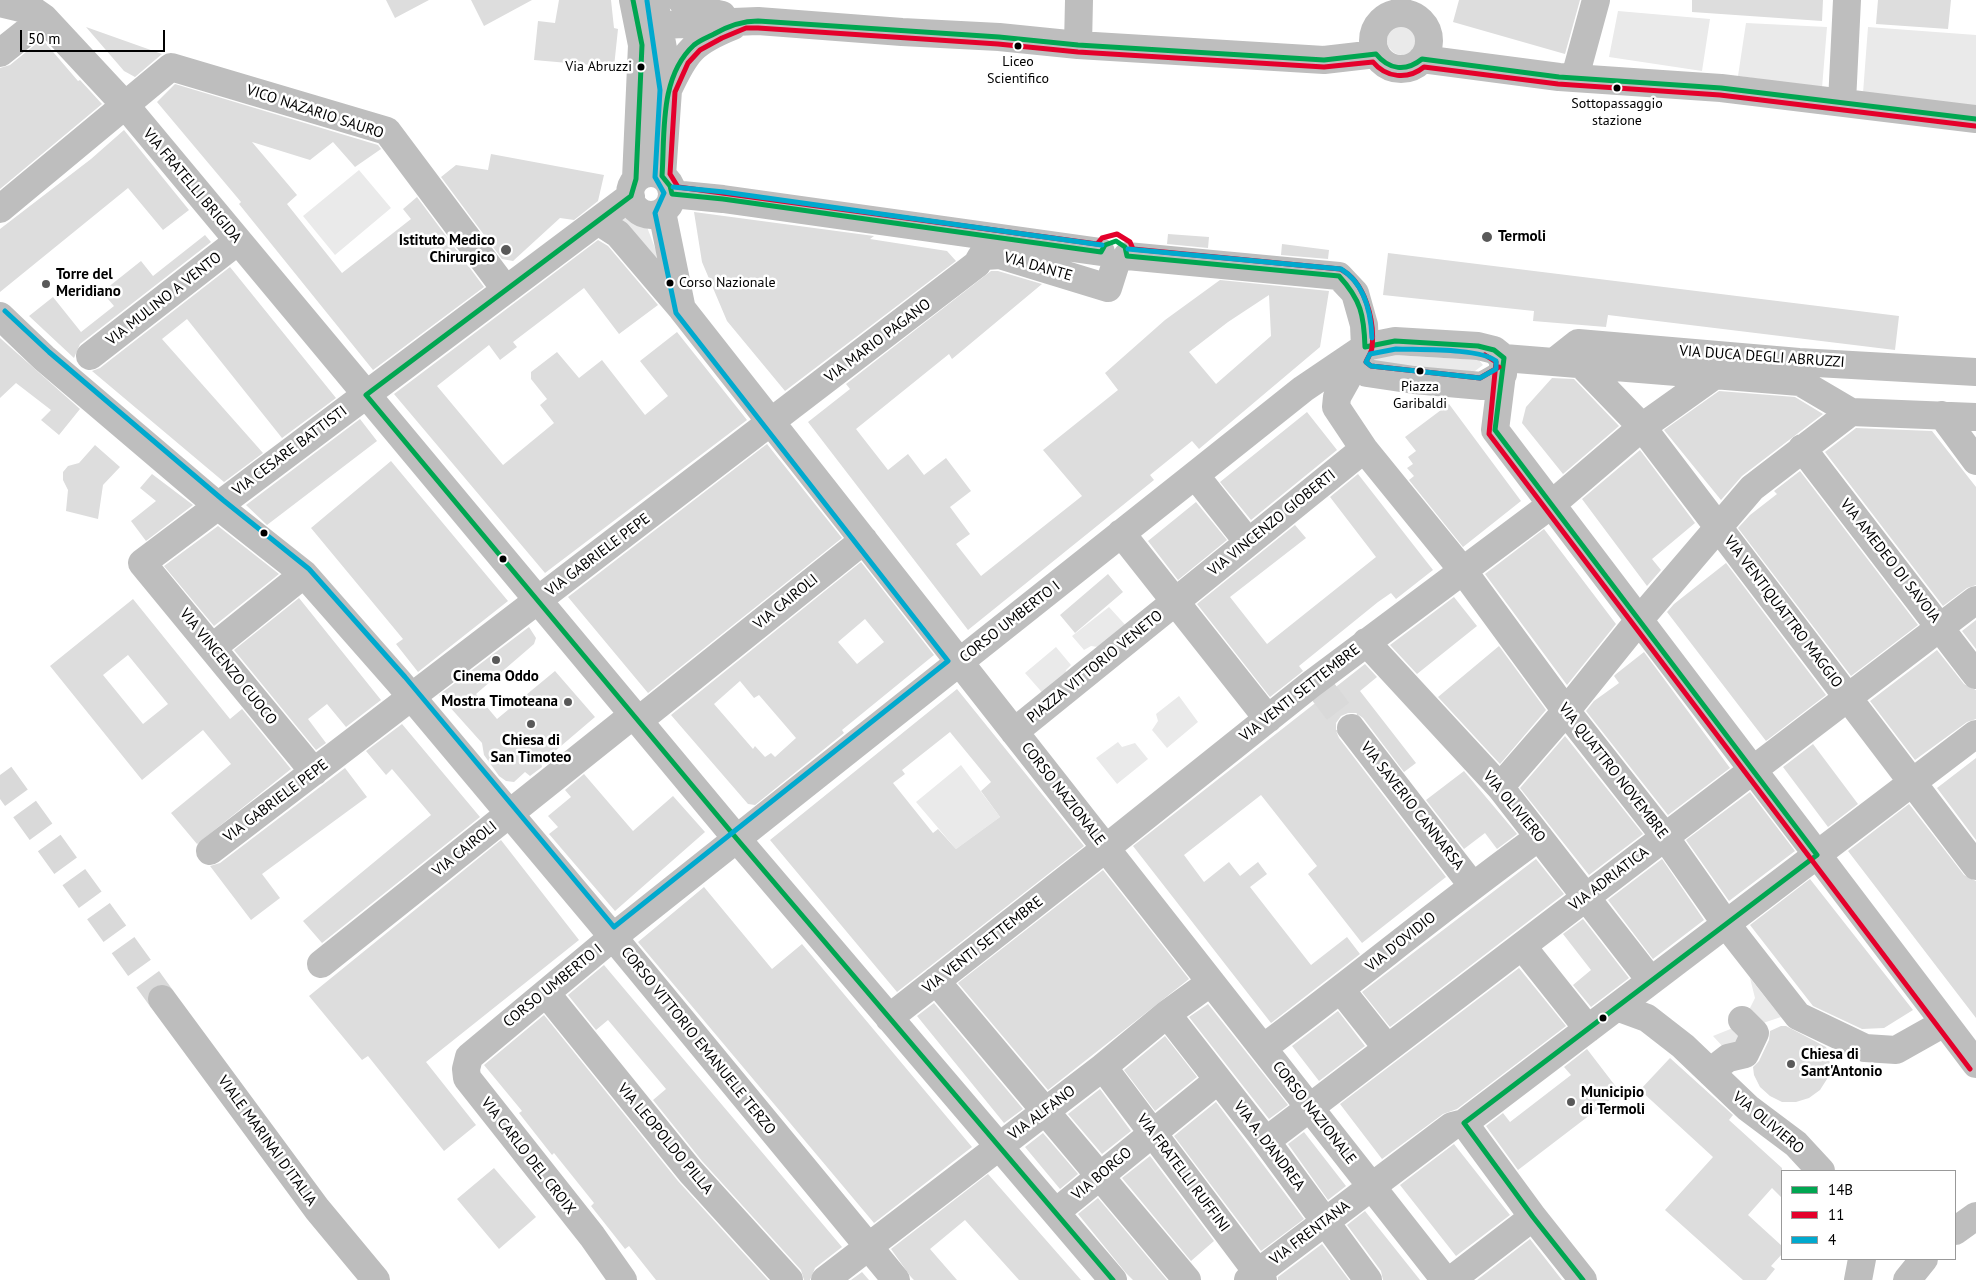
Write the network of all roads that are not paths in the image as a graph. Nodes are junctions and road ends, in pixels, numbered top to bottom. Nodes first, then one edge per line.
1 (633, 0) edge
2 (681, 0) edge
3 (1079, 0) edge
4 (1596, 0) edge
5 (1847, 0) edge
6 (0, 3) edge
7 (1410, 8) edge
8 (657, 12) edge
9 (44, 18) junction
10 (746, 21) junction
11 (1375, 44) junction
12 (642, 45) junction
13 (1078, 45) junction
14 (0, 53) edge
15 (1422, 58) junction
16 (1575, 77) junction
17 (668, 90) junction
18 (1842, 102) junction
19 (125, 106) junction
20 (1976, 119) edge
21 (652, 185) junction
22 (0, 209) edge
23 (598, 221) junction
24 (921, 227) junction
25 (238, 241) junction
26 (981, 257) junction
27 (1113, 265) junction
28 (506, 290) junction
29 (682, 309) junction
30 (0, 316) edge
31 (1361, 355) junction
32 (90, 356) dead end
33 (1554, 362) junction
34 (1582, 365) junction
35 (1503, 366) junction
36 (1976, 372) edge
37 (1716, 375) junction
38 (366, 395) junction
39 (1851, 412) junction
40 (1942, 416) junction
41 (1976, 417) edge
42 (771, 422) junction
43 (1642, 427) junction
44 (1802, 448) junction
45 (1364, 449) junction
46 (1976, 461) edge
47 (1195, 475) junction
48 (1552, 504) junction
49 (218, 506) junction
50 (1718, 526) junction
51 (1121, 533) junction
52 (864, 540) junction
53 (1248, 542) junction
54 (142, 563) joint
55 (1464, 572) junction
56 (304, 574) junction
57 (1177, 599) junction
58 (1976, 600) edge
59 (538, 601) junction
60 (1640, 619) junction
61 (1941, 627) junction
62 (1366, 642) junction
63 (212, 648) junction
64 (959, 662) junction
65 (1976, 675) edge
66 (411, 697) junction
67 (1848, 698) junction
68 (1566, 711) junction
69 (635, 718) junction
70 (1268, 719) junction
71 (1351, 728) tunnel mouth
72 (1014, 732) junction
73 (1976, 734) edge
74 (1754, 770) junction
75 (314, 772) junction
76 (1912, 782) junction
77 (1500, 788) junction
78 (509, 814) junction
79 (1539, 837) junction
80 (1664, 837) junction
81 (737, 839) junction
82 (1106, 848) junction
83 (210, 851) dead end
84 (1817, 855) junction
85 (1976, 866) edge
86 (1472, 885) junction
87 (1586, 897) junction
88 (1726, 924) junction
89 (613, 937) junction
90 (1522, 946) junction
91 (320, 964) dead end
92 (1651, 981) junction
93 (936, 982) junction
94 (1211, 982) junction
95 (1341, 990) junction
96 (546, 993) junction
97 (162, 999) tunnel mouth
98 (1617, 1007) junction
99 (1168, 1014) junction
100 (889, 1018) junction
101 (1742, 1020) dead end
102 (1944, 1023) junction
103 (1588, 1029) junction
104 (496, 1033) joint
105 (1262, 1048) junction
106 (1387, 1048) junction
107 (1976, 1064) edge
108 (1102, 1067) junction
109 (1710, 1072) junction
110 (1218, 1080) junction
111 (1310, 1108) junction
112 (1045, 1110) junction
113 (1464, 1123) junction
114 (1153, 1132) junction
115 (1266, 1141) junction
116 (998, 1145) junction
117 (1820, 1170) edge
118 (1099, 1176) junction
119 (1372, 1186) junction
120 (1056, 1212) junction
121 (1976, 1216) edge
122 (1533, 1217) junction
123 (1325, 1221) junction
124 (1956, 1229) edge
125 (600, 1246) junction
126 (867, 1247) junction
127 (1862, 1260) edge
128 (1923, 1260) edge
129 (1256, 1278) edge
130 (376, 1280) edge
131 (623, 1280) edge
132 (630, 1280) edge
133 (789, 1280) edge
134 (825, 1280) edge
135 (896, 1280) edge
136 (1113, 1280) edge
137 (1187, 1280) edge
138 (1368, 1280) edge
139 (1445, 1280) edge
140 (1452, 1280) edge
141 (1583, 1280) edge
142 (1858, 1280) edge
143 (1907, 1280) edge

1 - 12 street
2 - 10 street
3 - 13 street
4 - 16 street
5 - 18 street
6 - 9 street, VIA FRATELLI BRIGIDA
7 - 11 street
7 - 15 street
8 - 10 street
8 - 12 street
8 - 17 street
9 - 14 street
9 - 19 street, VIA FRATELLI BRIGIDA
10 - 13 street
10 - 17 street
11 - 13 street
11 - 15 street
12 - 21 street
15 - 16 street
16 - 18 street
17 - 21 street
18 - 20 street
19 - 22 street
19 - 25 street, VIA FRATELLI BRIGIDA
19 - 28 street, VICO NAZARIO SAURO
21 - 23 street, VIA CESARE BATTISTI
21 - 24 street, VIA DANTE
21 - 29 street, CORSO NAZIONALE
23 - 28 street, VIA CESARE BATTISTI
23 - 29 street, CORSO NAZIONALE
24 - 26 street, VIA DANTE
24 - 27 street, VIA DANTE
25 - 32 street, VIA MULINO A VENTO
25 - 38 street, VIA FRATELLI BRIGIDA
26 - 27 street, VIA DANTE
26 - 42 street, VIA MARIO PAGANO
27 - 31 street, VIA DANTE
28 - 38 street, VIA CESARE BATTISTI
29 - 42 street, CORSO NAZIONALE
30 - 49 street, CORSO VITTORIO EMANUELE TERZO
31 - 35 street
31 - 35 street
31 - 45 street, VIA QUATTRO NOVEMBRE
31 - 47 street, CORSO UMBERTO I
33 - 34 street, VIA DUCA DEGLI ABRUZZI
33 - 35 street, VIA DUCA DEGLI ABRUZZI
33 - 36 street, VIA DUCA DEGLI ABRUZZI
34 - 37 street, VIA DUCA DEGLI ABRUZZI
34 - 43 street, VIA VENTIQUATTRO MAGGIO
35 - 48 street
37 - 39 street, VIA DUCA DEGLI ABRUZZI
37 - 43 street, VIA VENTI SETTEMBRE
38 - 49 street, VIA CESARE BATTISTI
38 - 59 street, VIA FRATELLI BRIGIDA
39 - 40 street, VIA DUCA DEGLI ABRUZZI
39 - 44 street
40 - 41 street, VIA DUCA DEGLI ABRUZZI
40 - 46 street
42 - 52 street, CORSO NAZIONALE
42 - 59 street, VIA GABRIELE PEPE
43 - 48 street, VIA VENTI SETTEMBRE
43 - 50 street, VIA VENTIQUATTRO MAGGIO
44 - 50 street
44 - 61 street, VIA AMEDEO DI SAVOIA
45 - 53 street, VIA VINCENZO GIOBERTI
45 - 55 street, VIA QUATTRO NOVEMBRE
47 - 51 street, CORSO UMBERTO I
47 - 53 street
48 - 55 street, VIA VENTI SETTEMBRE
48 - 60 street
49 - 54 street, VIA CESARE BATTISTI
49 - 56 street, CORSO VITTORIO EMANUELE TERZO
50 - 60 street
50 - 67 street, VIA VENTIQUATTRO MAGGIO
51 - 57 street, PIAZZA VITTORIO VENETO
51 - 64 street, CORSO UMBERTO I
52 - 64 street, CORSO NAZIONALE
52 - 69 street, VIA CAIROLI
53 - 57 street, VIA VINCENZO GIOBERTI
54 - 63 street, VIA VINCENZO CUOCO
55 - 62 street, VIA VENTI SETTEMBRE
55 - 68 street, VIA QUATTRO NOVEMBRE
56 - 63 street
56 - 66 street, CORSO VITTORIO EMANUELE TERZO
57 - 70 street, PIAZZA VITTORIO VENETO
57 - 72 street, PIAZZA VITTORIO VENETO
58 - 61 street, VIA ADRIATICA
59 - 66 street, VIA GABRIELE PEPE
59 - 69 street, VIA FRATELLI BRIGIDA
60 - 68 street
60 - 74 street
61 - 65 street, VIA AMEDEO DI SAVOIA
61 - 67 street, VIA ADRIATICA
62 - 70 street, VIA VENTI SETTEMBRE
62 - 77 street, VIA OLIVIERO
63 - 75 street, VIA VINCENZO CUOCO
64 - 72 street, CORSO NAZIONALE
64 - 81 street, CORSO UMBERTO I
66 - 75 street, VIA GABRIELE PEPE
66 - 78 street, CORSO VITTORIO EMANUELE TERZO
67 - 74 street, VIA ADRIATICA
67 - 76 street, VIA VENTIQUATTRO MAGGIO
68 - 77 street
68 - 80 street, VIA QUATTRO NOVEMBRE
69 - 78 street, VIA CAIROLI
69 - 81 street, VIA FRATELLI BRIGIDA
70 - 82 street, VIA VENTI SETTEMBRE
71 - 86 street, VIA SAVERIO CANNARSA
72 - 82 street, CORSO NAZIONALE
73 - 76 street, VIA FRENTANA
74 - 80 street, VIA ADRIATICA
74 - 84 street
75 - 83 street, VIA GABRIELE PEPE
76 - 84 street, VIA FRENTANA
76 - 85 street, VIA VENTIQUATTRO MAGGIO
77 - 79 street, VIA OLIVIERO
78 - 89 street, CORSO VITTORIO EMANUELE TERZO
78 - 91 street, VIA CAIROLI
79 - 86 street, VIA D'OVIDIO
79 - 87 street, VIA OLIVIERO
80 - 87 street, VIA ADRIATICA
80 - 88 street, VIA QUATTRO NOVEMBRE
81 - 89 street, CORSO UMBERTO I
81 - 100 street, VIA FRATELLI BRIGIDA
82 - 93 street, VIA VENTI SETTEMBRE
82 - 94 street, CORSO NAZIONALE
84 - 88 street, VIA FRENTANA
84 - 102 street
86 - 95 street, VIA D'OVIDIO
87 - 90 street, VIA ADRIATICA
87 - 92 street, VIA OLIVIERO
88 - 92 street, VIA FRENTANA
88 - 102 street, VIA QUATTRO NOVEMBRE
89 - 96 street, CORSO UMBERTO I
89 - 126 street, CORSO VITTORIO EMANUELE TERZO
90 - 103 street
90 - 106 street, VIA ADRIATICA
92 - 98 street, VIA FRENTANA
93 - 100 street, VIA VENTI SETTEMBRE
93 - 112 street
94 - 99 street, VIA ALFANO
94 - 105 street, CORSO NAZIONALE
95 - 105 street, VIA D'OVIDIO
95 - 106 street
96 - 104 street, CORSO UMBERTO I
96 - 133 street, VIA LEOPOLDO PILLA
97 - 130 main road, VIALE MARINAI D'ITALIA
98 - 103 street, VIA FRENTANA
98 - 109 street, VIA OLIVIERO
99 - 108 street, VIA ALFANO
99 - 110 street, VIA A. D'ANDREA
100 - 116 street, VIA FRATELLI BRIGIDA
101 - 109 street
102 - 107 street
103 - 113 street, VIA FRENTANA
104 - 125 street, VIA CARLO DEL CROIX
105 - 111 street, CORSO NAZIONALE
106 - 111 street, VIA ADRIATICA
108 - 112 street, VIA ALFANO
108 - 114 street, VIA FRATELLI RUFFINI
109 - 117 street, VIA OLIVIERO
110 - 114 street, VIA BORGO
110 - 115 street, VIA A. D'ANDREA
111 - 115 street, VIA ADRIATICA
111 - 119 street, CORSO NAZIONALE
112 - 116 street, VIA ALFANO
112 - 118 street
113 - 119 street, VIA FRENTANA
113 - 122 street
114 - 118 street, VIA BORGO
114 - 129 street, VIA FRATELLI RUFFINI
115 - 123 street, VIA A. D'ANDREA
116 - 120 street, VIA FRATELLI BRIGIDA
116 - 126 street, VIA ALFANO
118 - 120 street, VIA BORGO
118 - 137 street
119 - 123 street, VIA FRENTANA
119 - 139 street, CORSO NAZIONALE
120 - 136 street, VIA FRATELLI BRIGIDA
121 - 124 street
122 - 140 street
122 - 141 street
123 - 129 street, VIA FRENTANA
123 - 138 street, VIA A. D'ANDREA
125 - 131 street, VIA CARLO DEL CROIX
125 - 132 street
126 - 134 street, VIA ALFANO
126 - 135 street, CORSO VITTORIO EMANUELE TERZO
127 - 142 street
128 - 143 street

